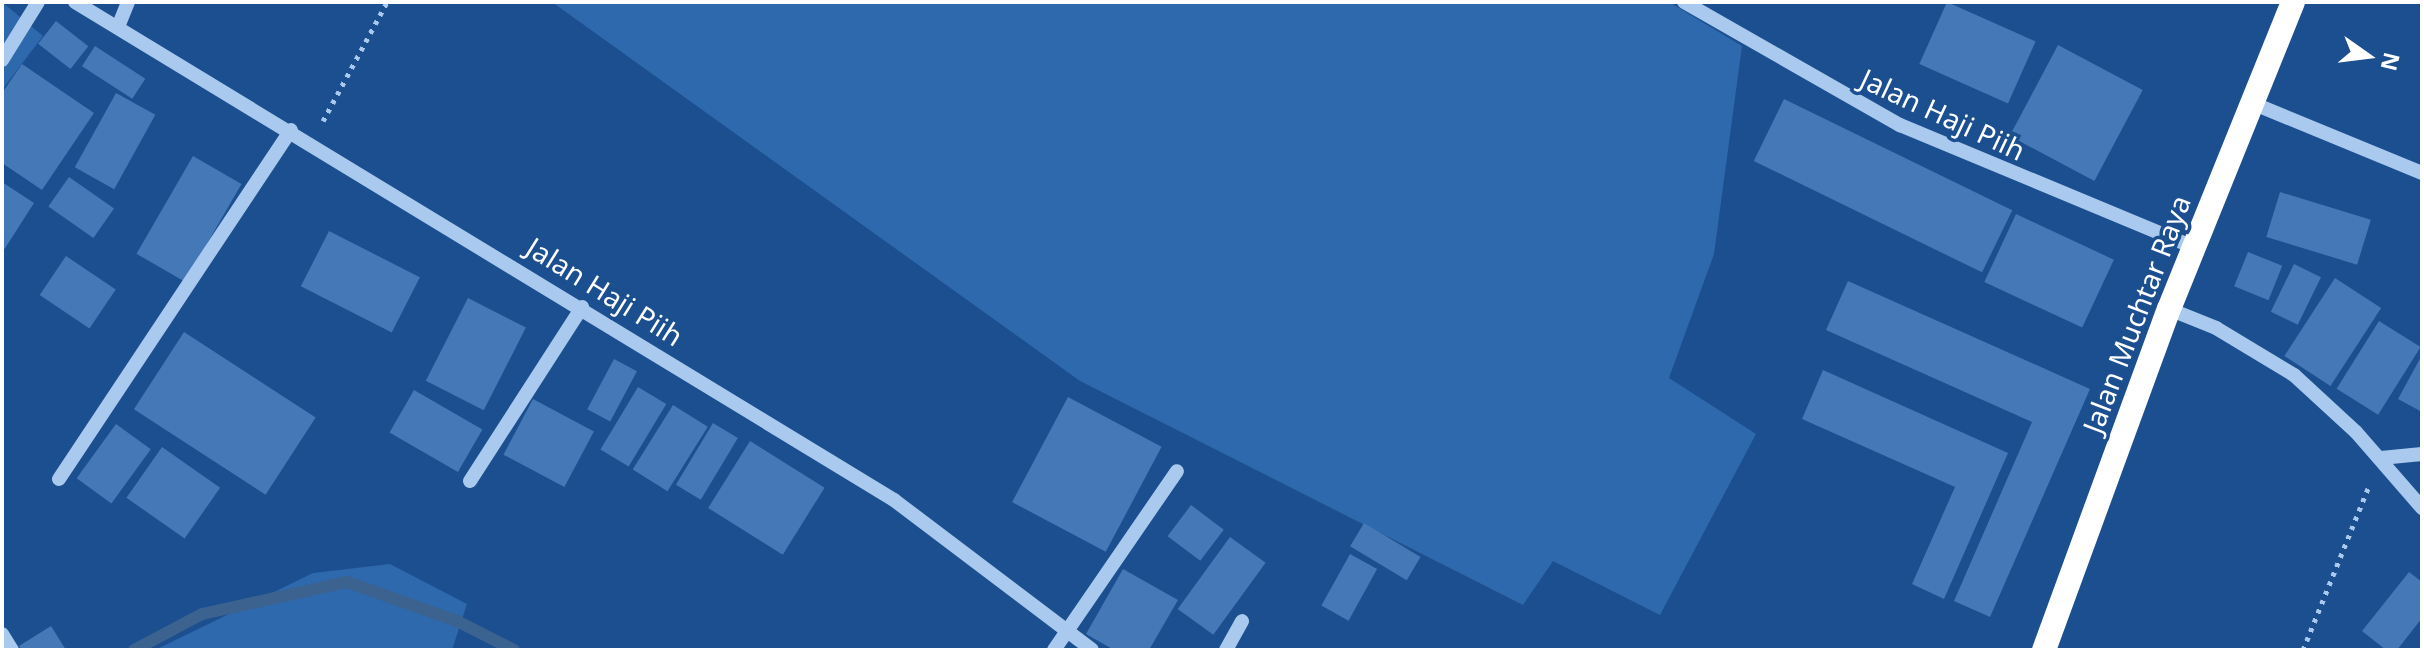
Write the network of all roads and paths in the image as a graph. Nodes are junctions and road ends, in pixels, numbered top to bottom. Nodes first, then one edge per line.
1 (38, 2) edge
2 (75, 2) edge
3 (128, 2) edge
4 (387, 2) edge
5 (1684, 2) edge
6 (2293, 2) edge
7 (118, 27) junction
8 (2, 60) edge
9 (2252, 103) junction
10 (291, 130) junction
11 (312, 142) junction
12 (2422, 173) edge
13 (2193, 247) junction
14 (582, 307) junction
15 (2169, 309) junction
16 (2422, 454) edge
17 (2381, 458) junction
18 (1177, 471) dead end
19 (59, 479) dead end
20 (470, 481) dead end
21 (2422, 508) edge
22 (1242, 621) dead end
23 (1066, 633) junction
24 (2, 634) edge
25 (12, 650) edge
26 (1054, 650) edge
27 (1092, 650) edge
28 (1226, 650) edge
29 (2044, 650) edge
30 (2303, 650) edge

1 - 8 street
2 - 7 street, Jalan Haji Piih
3 - 7 street
4 - 11 path
5 - 13 street, Jalan Haji Piih
6 - 9 highway, Jalan Muchtar Raya
7 - 10 street, Jalan Haji Piih
9 - 12 street
9 - 13 highway, Jalan Muchtar Raya
10 - 11 street, Jalan Haji Piih
10 - 19 street
11 - 14 street, Jalan Haji Piih
13 - 15 highway, Jalan Muchtar Raya
14 - 20 street
14 - 23 street, Jalan Haji Piih
15 - 17 street
15 - 29 highway, Jalan Muchtar Raya
16 - 17 street
17 - 21 street
17 - 30 path
18 - 23 street
22 - 28 street
23 - 26 street
23 - 27 street, Jalan Haji Piih
24 - 25 street

